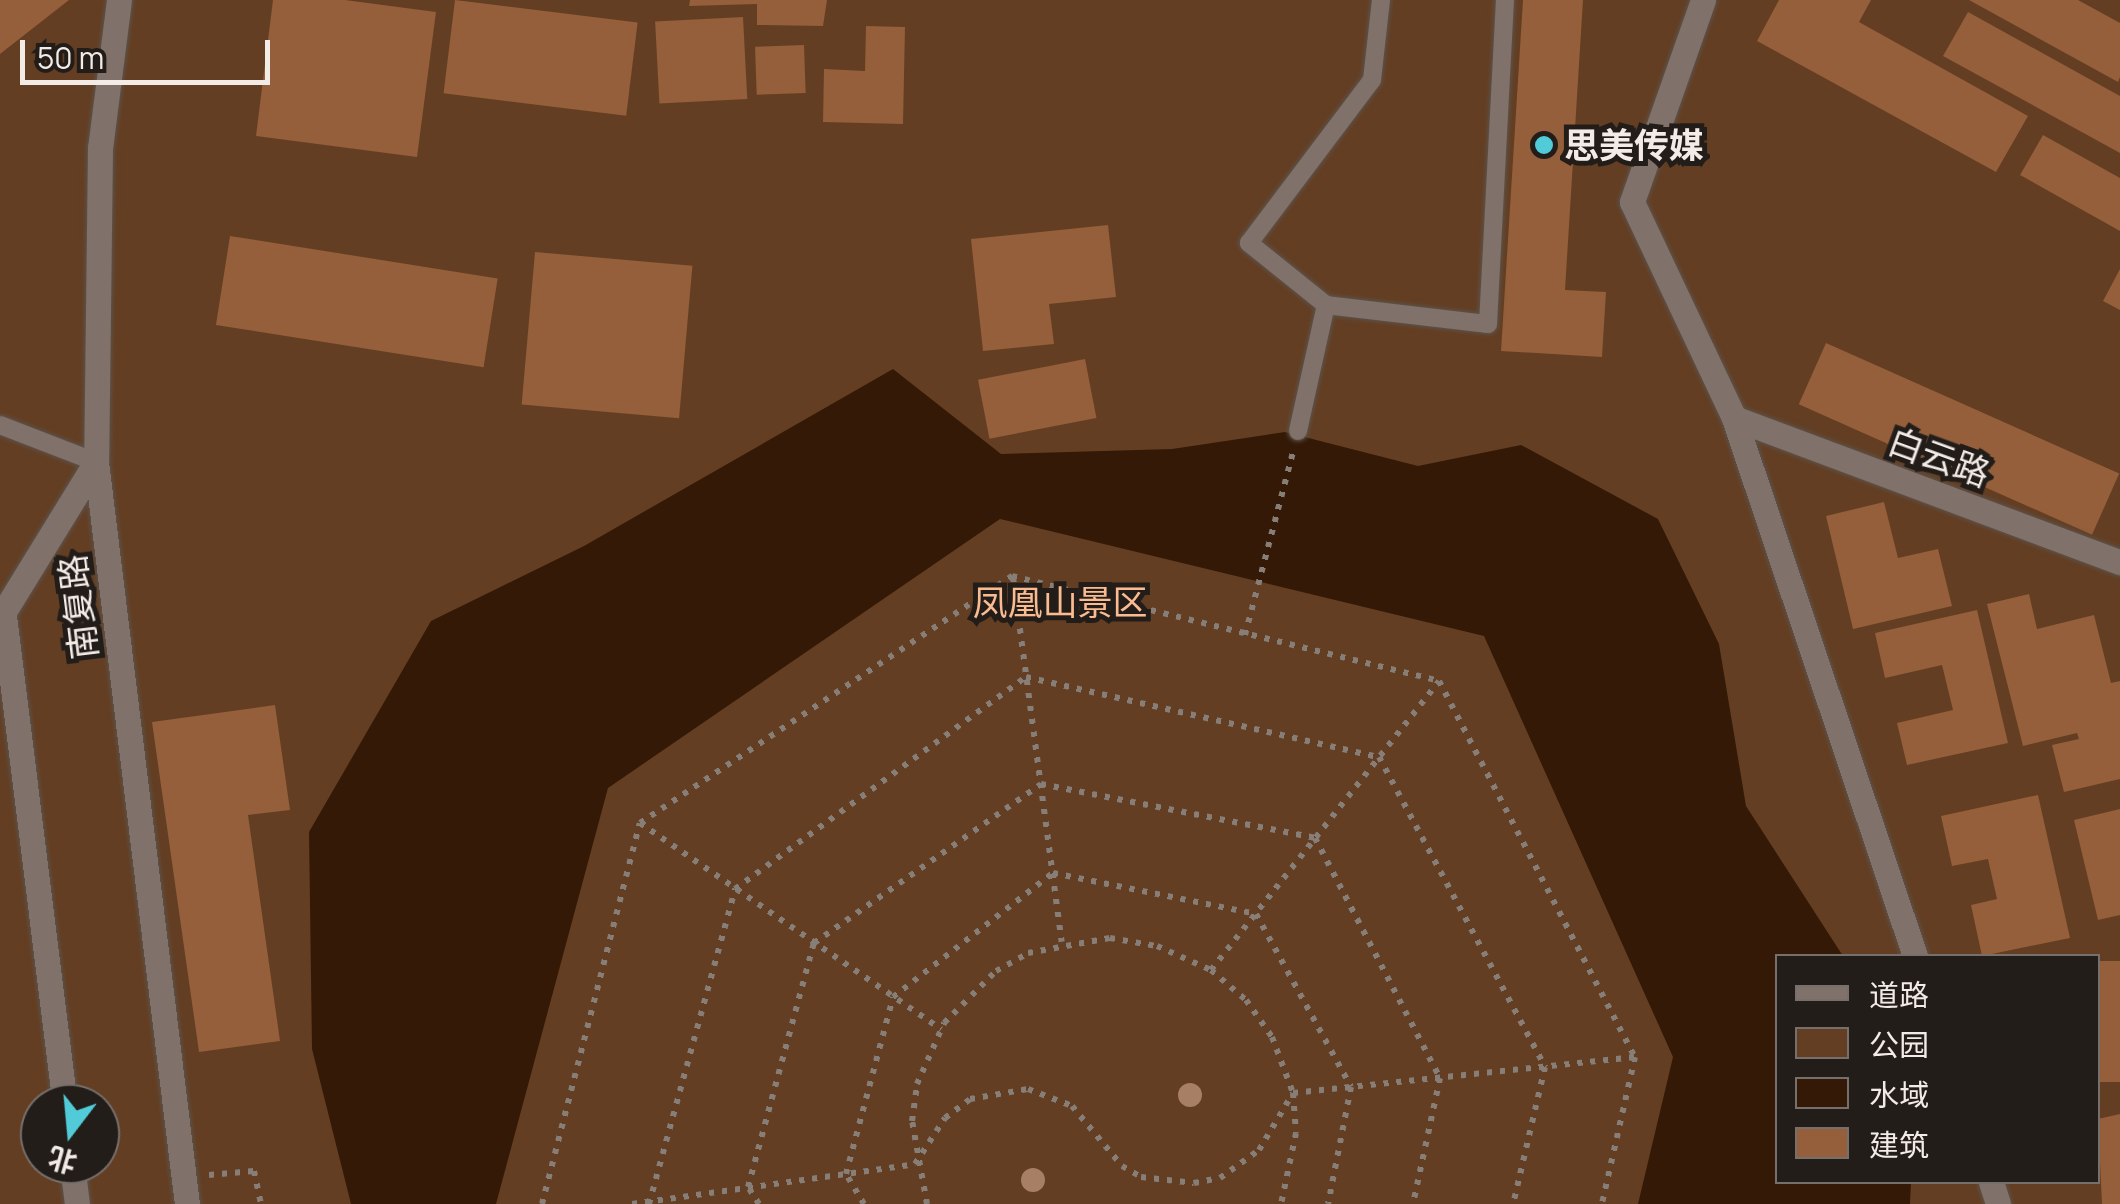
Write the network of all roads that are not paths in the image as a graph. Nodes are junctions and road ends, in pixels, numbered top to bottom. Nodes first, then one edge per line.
1 (119, 0) edge
2 (1381, 0) edge
3 (1506, 0) edge
4 (1703, 0) edge
5 (1326, 305) junction
6 (1734, 418) junction
7 (0, 426) edge
8 (1298, 431) road end
9 (96, 462) junction
10 (2120, 562) edge
11 (2, 617) edge
12 (1914, 954) edge
13 (62, 1084) edge
14 (187, 1204) edge

1 - 9 street, 南复路
2 - 5 lane
3 - 5 lane
4 - 6 street
5 - 8 lane
6 - 10 street, 白云路
6 - 12 street
7 - 9 lane
9 - 11 street
9 - 14 street, 南复路
11 - 13 street

